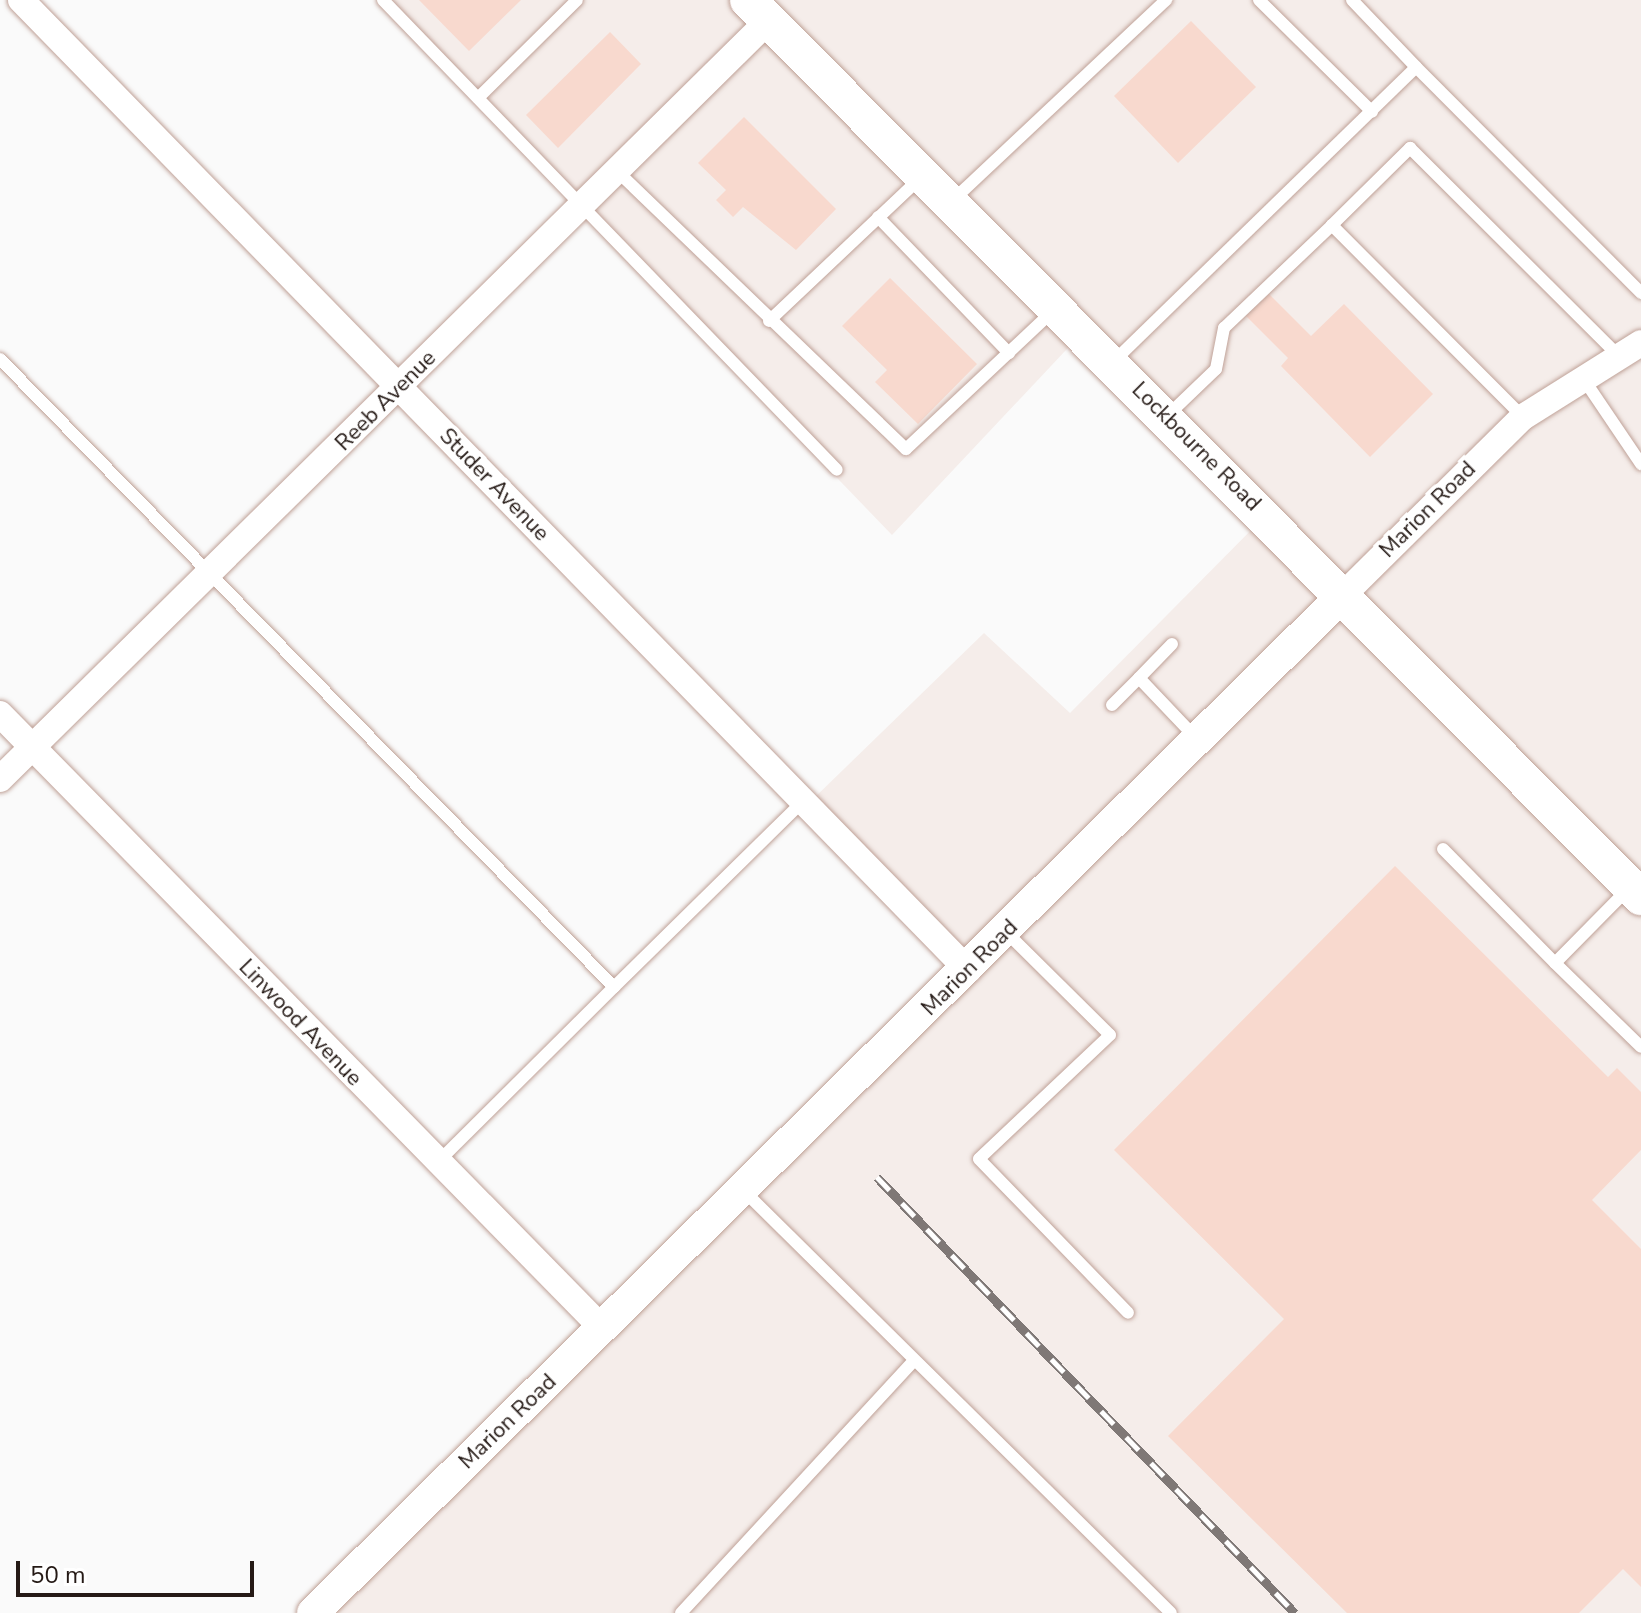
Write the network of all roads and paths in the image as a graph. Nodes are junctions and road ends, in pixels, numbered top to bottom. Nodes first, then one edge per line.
1 (21, 0) edge
2 (383, 0) edge
3 (577, 0) edge
4 (1166, 0) edge
5 (1259, 0) edge
6 (1352, 0) edge
7 (758, 11) edge
8 (1416, 67) junction
9 (478, 98) junction
10 (1372, 112) junction
11 (617, 171) junction
12 (922, 176) junction
13 (950, 203) junction
14 (582, 206) junction
15 (878, 217) junction
16 (1332, 225) junction
17 (1641, 293) edge
18 (1056, 308) junction
19 (769, 321) junction
20 (1630, 349) edge
21 (1009, 353) junction
22 (0, 359) edge
23 (1112, 363) junction
24 (1581, 375) junction
25 (399, 388) junction
26 (1166, 417) junction
27 (1523, 417) junction
28 (1641, 464) edge
29 (837, 470) dead end
30 (209, 574) junction
31 (1344, 594) junction
32 (1172, 644) dead end
33 (1139, 678) junction
34 (1112, 705) dead end
35 (0, 714) edge
36 (1198, 740) junction
37 (32, 747) junction
38 (0, 779) edge
39 (803, 801) junction
40 (1443, 849) dead end
41 (1636, 892) edge
42 (1006, 932) junction
43 (1555, 963) junction
44 (968, 970) junction
45 (614, 987) junction
46 (1641, 1047) edge
47 (437, 1163) junction
48 (744, 1191) junction
49 (1128, 1313) dead end
50 (603, 1329) junction
51 (912, 1363) junction
52 (313, 1613) edge
53 (681, 1613) edge
54 (1171, 1613) edge

1 - 25 street, Studer Avenue
2 - 9 lane
3 - 9 lane
4 - 13 lane
5 - 10 lane
6 - 8 lane
7 - 11 street, Reeb Avenue
7 - 12 main road, Lockbourne Road
8 - 10 lane
8 - 17 lane
9 - 14 lane
10 - 23 lane
11 - 14 street, Reeb Avenue
11 - 19 lane
12 - 13 main road, Lockbourne Road
12 - 15 lane
13 - 18 main road, Lockbourne Road
14 - 25 street, Reeb Avenue
14 - 29 lane
15 - 19 lane
15 - 21 lane
16 - 20 lane
16 - 26 lane
16 - 27 lane
18 - 21 lane
18 - 23 main road, Lockbourne Road
19 - 21 lane
20 - 24 street, Marion Road
22 - 30 lane
23 - 26 main road, Lockbourne Road
24 - 27 street, Marion Road
24 - 28 lane
25 - 30 street, Reeb Avenue
25 - 39 street, Studer Avenue
26 - 31 main road, Lockbourne Road
27 - 31 street, Marion Road
30 - 37 street, Reeb Avenue
30 - 45 lane
31 - 36 street, Marion Road
31 - 41 main road, Lockbourne Road
32 - 33 lane
33 - 34 lane
33 - 36 lane
35 - 37 street, Linwood Avenue
36 - 42 street, Marion Road
37 - 38 street, Reeb Avenue
37 - 47 street, Linwood Avenue
39 - 44 street, Studer Avenue
39 - 45 lane
40 - 43 lane
41 - 43 lane
42 - 44 street, Marion Road
42 - 49 lane
43 - 46 lane
44 - 48 street, Marion Road
45 - 47 lane
47 - 50 street, Linwood Avenue
48 - 50 street, Marion Road
48 - 51 lane
50 - 52 street, Marion Road
51 - 53 lane
51 - 54 lane

